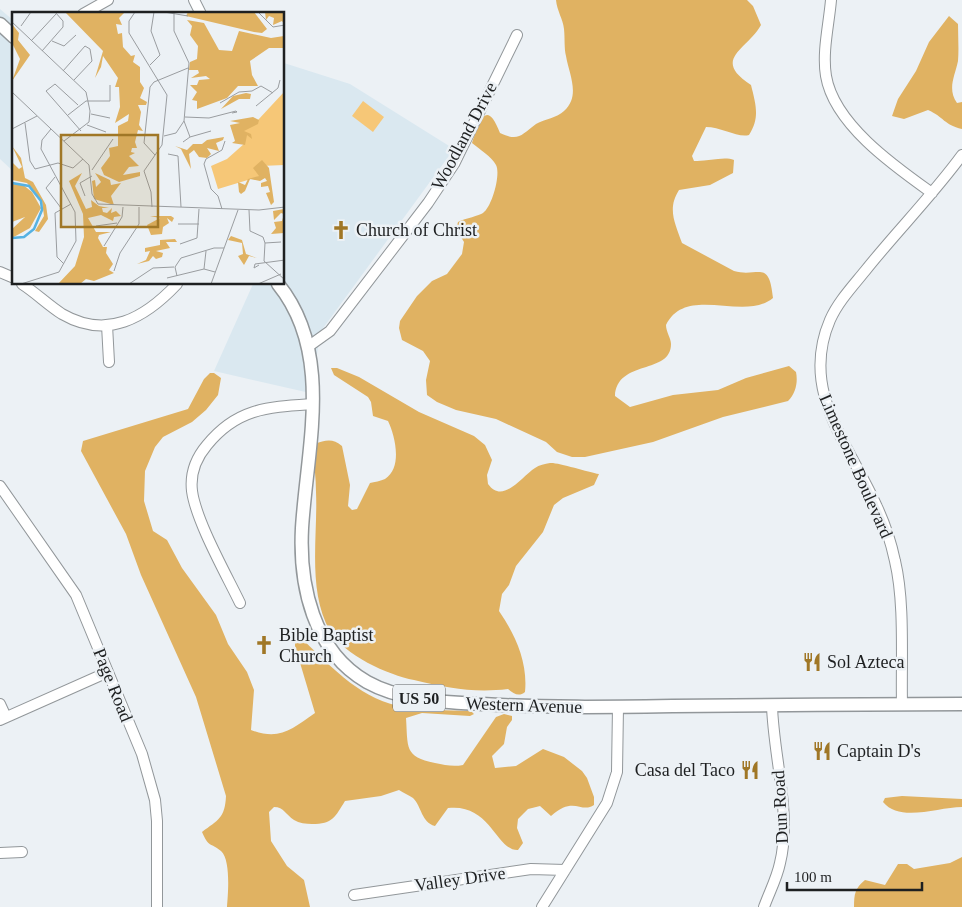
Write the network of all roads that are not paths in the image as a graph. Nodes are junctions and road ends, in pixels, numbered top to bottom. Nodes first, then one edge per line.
1 (108, 0) edge
2 (194, 0) edge
3 (831, 0) edge
4 (87, 12) edge
5 (200, 12) edge
6 (0, 24) edge
7 (12, 35) edge
8 (517, 35) dead end
9 (962, 155) edge
10 (932, 193) junction
11 (0, 272) edge
12 (12, 277) edge
13 (23, 285) edge
14 (176, 285) edge
15 (279, 285) edge
16 (107, 325) junction
17 (309, 346) junction
18 (109, 362) dead end
19 (312, 404) junction
20 (0, 486) edge
21 (240, 603) dead end
22 (108, 672) junction
23 (0, 704) edge
24 (902, 704) junction
25 (962, 704) edge
26 (772, 705) junction
27 (618, 707) junction
28 (3, 718) edge
29 (22, 852) dead end
30 (0, 853) edge
31 (565, 870) junction
32 (354, 894) dead end
33 (157, 907) edge
34 (542, 907) edge
35 (764, 907) edge

1 - 4 street
2 - 5 street
3 - 10 street
6 - 7 main road
8 - 17 street, Woodland Drive
9 - 10 street, Limestone Boulevard
10 - 24 street, Limestone Boulevard
11 - 12 street
13 - 16 street
14 - 16 street
15 - 17 main road, Western Avenue / US 50
16 - 18 street
17 - 19 main road, Western Avenue / US 50
19 - 21 street
19 - 27 main road, Western Avenue / US 50
20 - 22 street, Page Road
22 - 28 street
22 - 33 street, Page Road
23 - 28 street
24 - 25 main road, Western Avenue / US 50
24 - 26 main road, Western Avenue / US 50
26 - 27 main road, Western Avenue / US 50
26 - 35 street, Dun Road
27 - 31 street
29 - 30 street
31 - 32 street, Valley Drive
31 - 34 street

